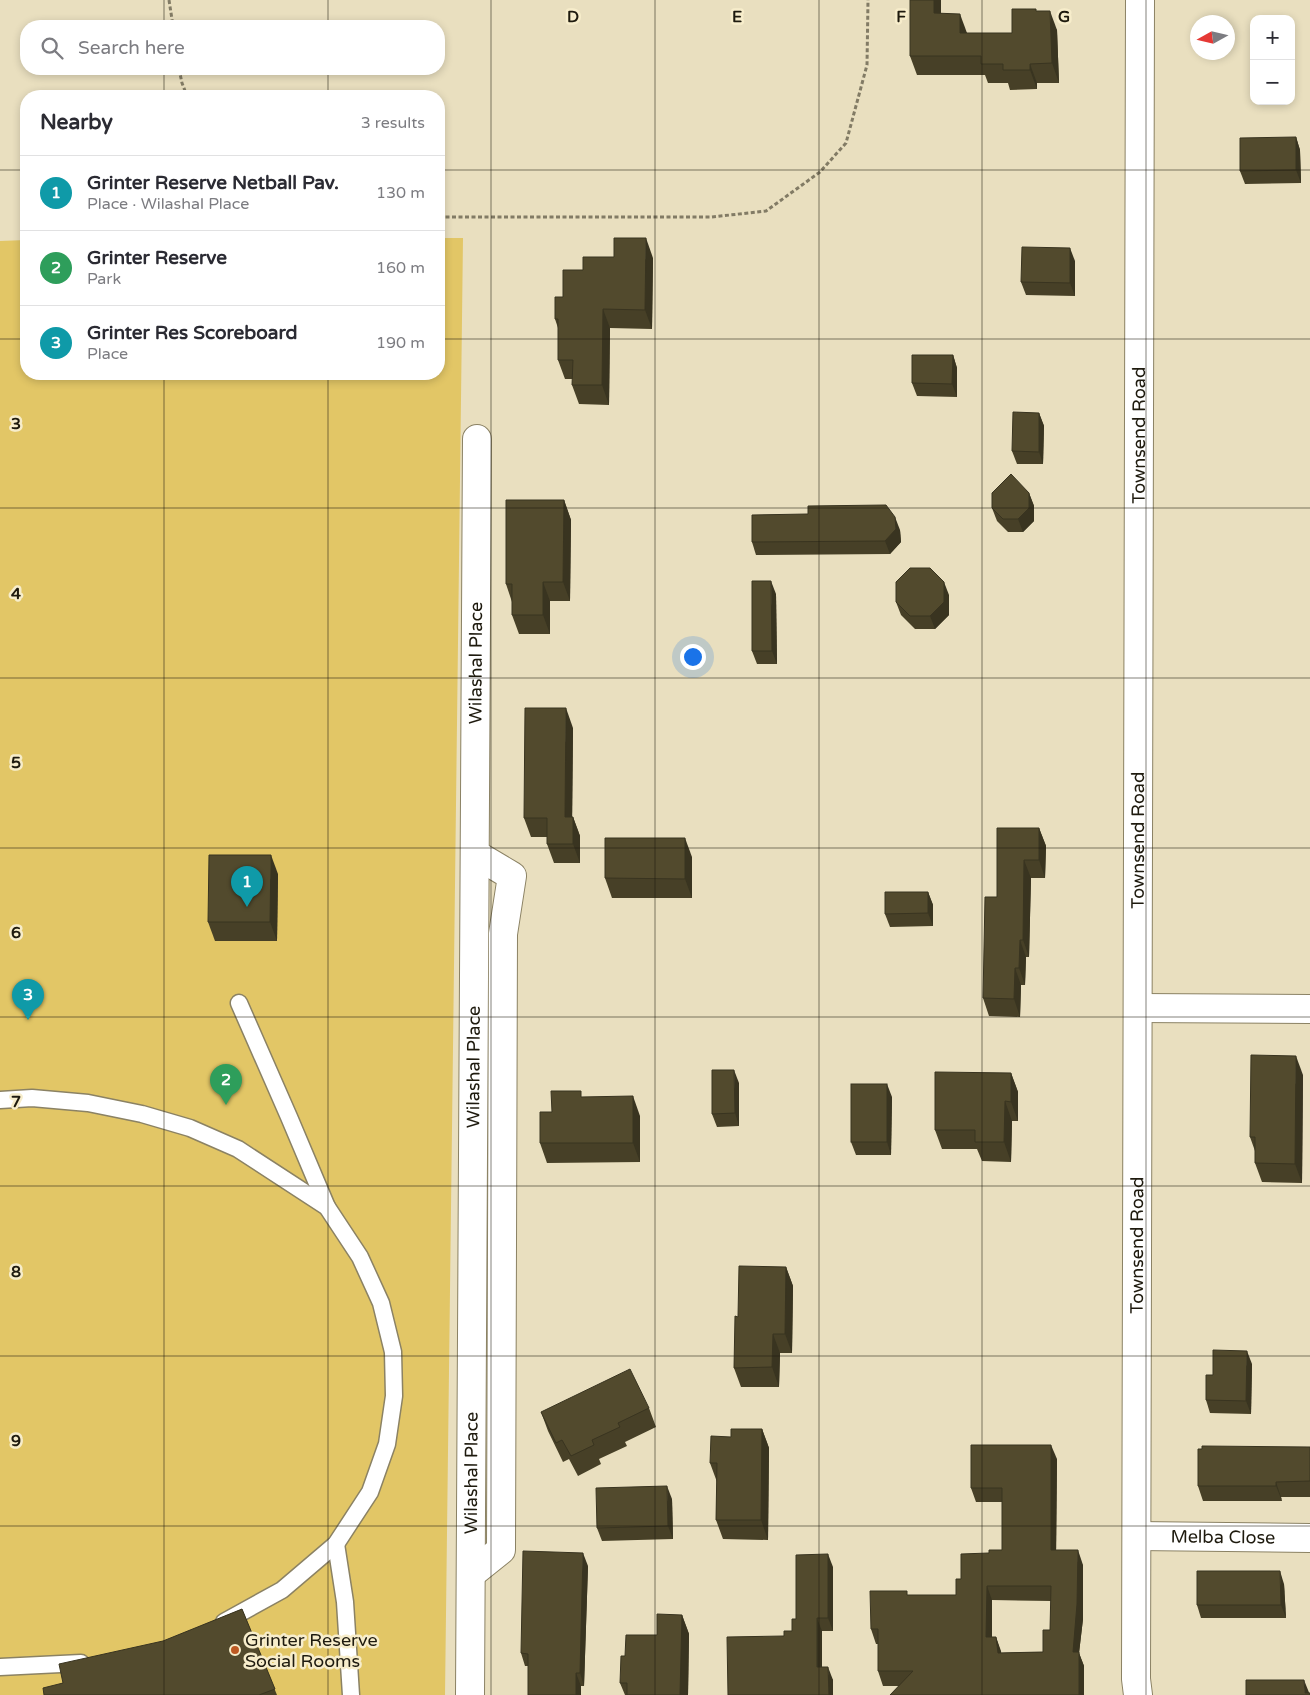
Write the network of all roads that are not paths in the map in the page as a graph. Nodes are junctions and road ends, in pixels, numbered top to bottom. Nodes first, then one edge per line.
1 (1140, 0) edge
2 (477, 439) dead end
3 (474, 854) junction
4 (239, 1003) dead end
5 (1138, 1008) junction
6 (1310, 1009) edge
7 (0, 1100) edge
8 (327, 1207) junction
9 (1137, 1536) junction
10 (1310, 1538) edge
11 (336, 1544) junction
12 (471, 1574) junction
13 (208, 1630) edge
14 (101, 1660) edge
15 (0, 1667) edge
16 (1136, 1690) edge
17 (351, 1695) edge
18 (470, 1695) edge

1 - 5 street, Townsend Road
2 - 3 street, Wilashal Place
3 - 12 street, Wilashal Place
3 - 12 street
4 - 8 lane
5 - 6 street
5 - 9 street, Townsend Road
7 - 8 lane
8 - 11 lane
9 - 10 street, Melba Close
9 - 16 street, Townsend Road
11 - 13 lane
11 - 17 lane
12 - 18 street, Wilashal Place
14 - 15 lane

